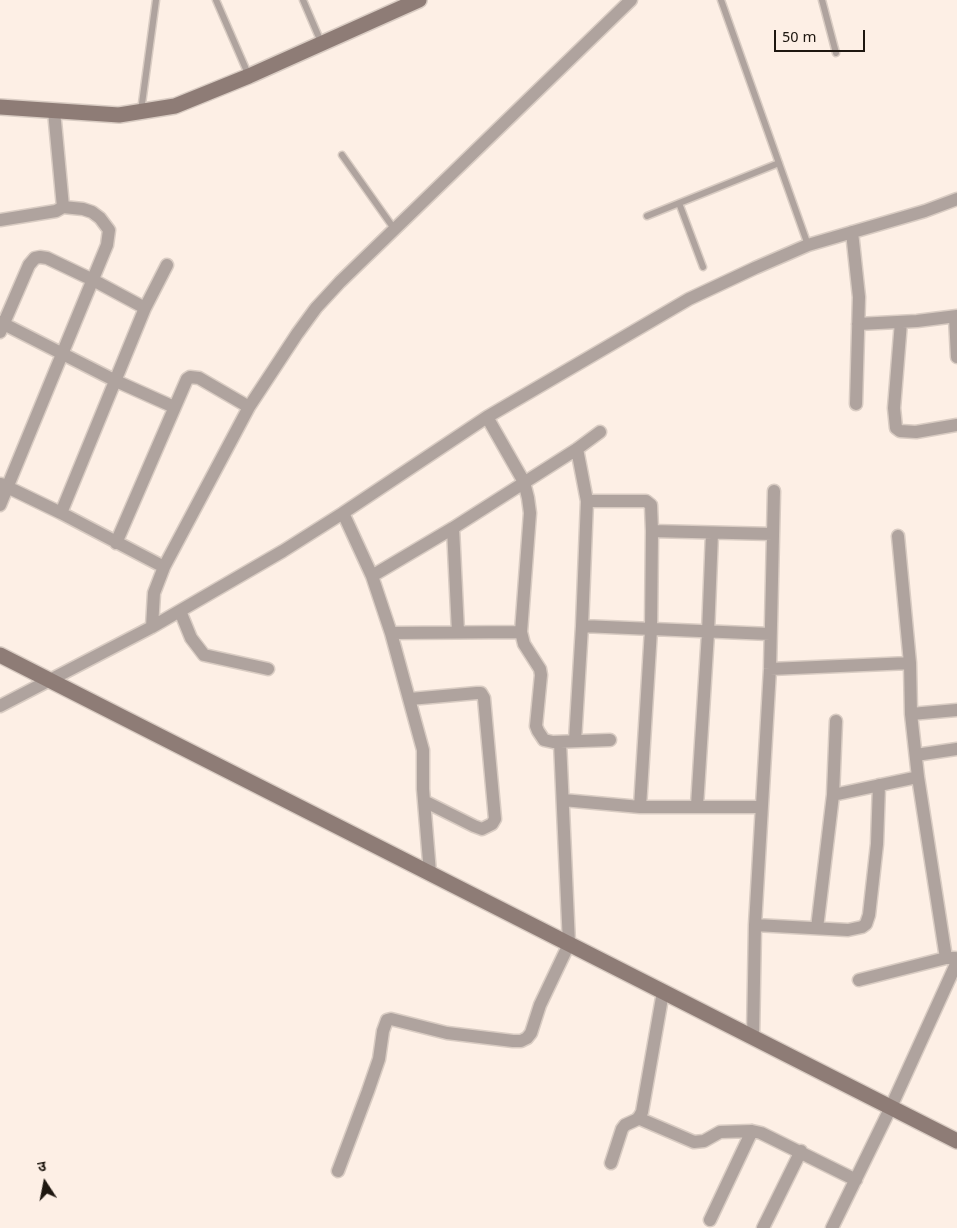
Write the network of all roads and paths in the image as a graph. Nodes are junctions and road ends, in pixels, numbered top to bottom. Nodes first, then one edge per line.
1 (156, 0) edge
2 (216, 0) edge
3 (303, 0) edge
4 (420, 0) edge
5 (631, 0) edge
6 (721, 0) edge
7 (822, 0) edge
8 (322, 44) junction
9 (836, 53) dead end
10 (249, 76) junction
11 (0, 107) edge
12 (54, 111) junction
13 (140, 112) junction
14 (342, 155) dead end
15 (779, 163) junction
16 (957, 199) edge
17 (679, 203) junction
18 (63, 207) junction
19 (647, 216) dead end
20 (0, 220) edge
21 (395, 230) junction
22 (852, 232) junction
23 (808, 245) junction
24 (167, 265) dead end
25 (703, 267) dead end
26 (93, 280) junction
27 (144, 308) junction
28 (956, 316) edge
29 (901, 322) junction
30 (858, 324) junction
31 (1, 326) edge
32 (62, 354) junction
33 (957, 356) edge
34 (116, 381) junction
35 (856, 404) dead end
36 (174, 407) junction
37 (249, 407) junction
38 (487, 417) junction
39 (957, 425) edge
40 (600, 432) dead end
41 (577, 449) junction
42 (524, 482) junction
43 (4, 486) edge
44 (774, 491) dead end
45 (587, 501) junction
46 (0, 505) edge
47 (61, 513) junction
48 (344, 513) junction
49 (452, 528) junction
50 (652, 531) junction
51 (712, 533) junction
52 (773, 534) junction
53 (898, 536) dead end
54 (116, 542) junction
55 (164, 566) junction
56 (372, 576) junction
57 (180, 611) junction
58 (582, 626) junction
59 (152, 627) junction
60 (651, 630) junction
61 (458, 632) junction
62 (521, 632) junction
63 (390, 633) junction
64 (708, 633) junction
65 (770, 634) junction
66 (0, 655) edge
67 (910, 663) junction
68 (268, 669) dead end
69 (770, 669) junction
70 (50, 680) junction
71 (410, 699) junction
72 (0, 706) edge
73 (957, 710) edge
74 (911, 714) junction
75 (836, 721) dead end
76 (610, 740) dead end
77 (575, 741) junction
78 (560, 742) junction
79 (957, 749) edge
80 (916, 756) junction
81 (918, 777) junction
82 (879, 785) junction
83 (833, 796) junction
84 (563, 800) junction
85 (424, 801) junction
86 (697, 806) junction
87 (640, 807) junction
88 (761, 807) junction
89 (430, 874) junction
90 (755, 925) junction
91 (817, 928) junction
92 (569, 944) junction
93 (953, 959) edge
94 (859, 980) dead end
95 (663, 992) junction
96 (753, 1038) junction
97 (891, 1107) junction
98 (638, 1118) junction
99 (752, 1131) junction
100 (957, 1141) edge
101 (800, 1152) junction
102 (611, 1163) dead end
103 (338, 1172) dead end
104 (856, 1180) junction
105 (710, 1220) dead end
106 (763, 1228) edge
107 (833, 1228) edge

1 - 13 lane
2 - 10 lane
3 - 8 lane
4 - 8 street
5 - 21 street
6 - 15 lane
7 - 9 lane
8 - 10 street
10 - 13 street
11 - 12 street
12 - 13 street
12 - 18 street
14 - 21 lane
15 - 17 lane
15 - 23 lane
16 - 22 street
17 - 19 lane
17 - 25 lane
18 - 20 street
18 - 26 street
21 - 37 street
22 - 23 street
22 - 30 street
23 - 38 street
24 - 27 street
26 - 27 street
26 - 31 street
26 - 32 street
27 - 34 street
28 - 29 street
28 - 33 street
29 - 30 street
29 - 39 street
30 - 35 street
31 - 32 street
32 - 34 street
32 - 43 street
34 - 36 street
34 - 47 street
36 - 37 street
36 - 54 street
37 - 55 street
38 - 42 street
38 - 48 street
40 - 41 street
41 - 42 street
41 - 45 street
42 - 49 street
42 - 62 street
43 - 46 street
43 - 47 street
44 - 52 street
45 - 50 street
45 - 58 street
47 - 54 street
48 - 56 street
48 - 57 street
49 - 56 street
49 - 61 street
50 - 51 street
50 - 60 street
51 - 52 street
51 - 64 street
52 - 65 street
53 - 67 street
54 - 55 street
55 - 59 street
56 - 63 street
57 - 59 street
57 - 68 street
58 - 60 street
58 - 77 street
59 - 70 street
60 - 64 street
60 - 87 street
61 - 62 street
61 - 63 street
62 - 78 street
63 - 71 street
64 - 65 street
64 - 86 street
65 - 69 street
66 - 70 street
67 - 69 street
67 - 74 street
69 - 88 street
70 - 72 street
70 - 89 street
71 - 85 street
71 - 85 street
73 - 74 street
74 - 80 street
75 - 83 street
76 - 77 street
77 - 78 street
78 - 84 street
79 - 80 street
80 - 81 street
81 - 82 street
81 - 93 street
82 - 83 street
82 - 91 street
83 - 91 street
84 - 87 street
84 - 92 street
85 - 89 street
86 - 87 street
86 - 88 street
88 - 90 street
89 - 92 street
90 - 91 street
90 - 96 street
92 - 95 street
92 - 103 street
93 - 94 street
93 - 97 street
95 - 96 street
95 - 98 street
96 - 97 street
97 - 100 street
97 - 104 street
98 - 99 street
98 - 102 street
99 - 101 street
99 - 105 street
101 - 104 street
101 - 106 street
104 - 107 street

